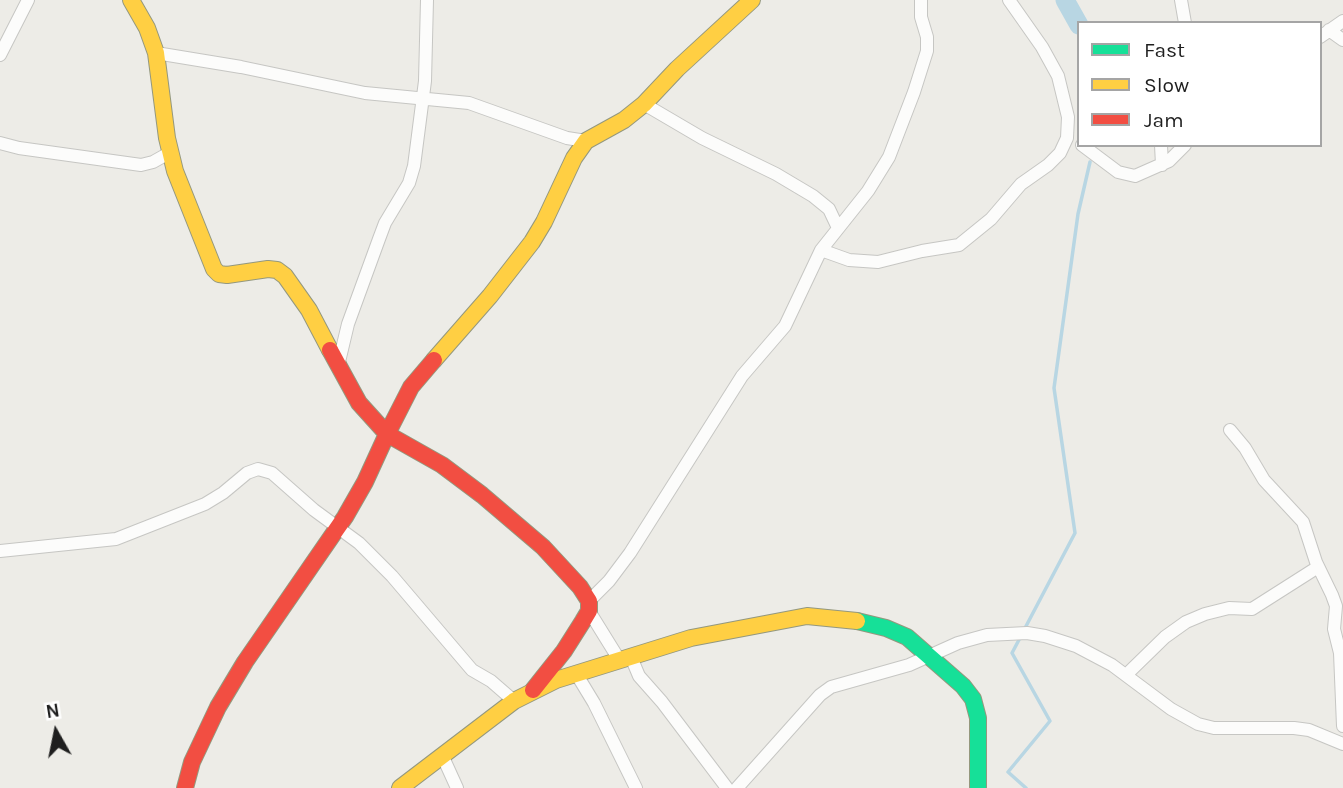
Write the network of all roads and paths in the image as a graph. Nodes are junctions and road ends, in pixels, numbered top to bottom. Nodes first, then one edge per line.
1 (28, 0) edge
2 (131, 0) edge
3 (428, 0) edge
4 (752, 0) edge
5 (921, 0) edge
6 (1009, 0) edge
7 (1181, 0) edge
8 (1185, 21) edge
9 (1343, 21) edge
10 (1325, 34) edge
11 (1343, 40) edge
12 (156, 54) junction
13 (0, 55) edge
14 (423, 98) junction
15 (644, 104) junction
16 (586, 141) junction
17 (1076, 142) edge
18 (0, 143) edge
19 (1084, 147) edge
20 (1161, 147) edge
21 (1183, 147) edge
22 (169, 153) junction
23 (1162, 165) junction
24 (838, 228) junction
25 (821, 250) junction
26 (338, 366) junction
27 (1230, 430) dead end
28 (387, 435) junction
29 (338, 527) junction
30 (0, 551) edge
31 (1318, 567) junction
32 (589, 606) junction
33 (930, 655) junction
34 (625, 659) junction
35 (577, 675) junction
36 (1126, 675) junction
37 (533, 690) junction
38 (514, 701) junction
39 (1343, 726) edge
40 (1343, 744) edge
41 (442, 755) junction
42 (185, 788) edge
43 (400, 788) edge
44 (457, 788) edge
45 (636, 788) edge
46 (727, 788) edge
47 (737, 788) edge
48 (978, 788) edge

1 - 13 street
2 - 12 street
3 - 14 street
4 - 15 street
5 - 24 street
6 - 17 street
7 - 8 street
9 - 10 street
10 - 11 street
12 - 14 street
12 - 22 street
14 - 16 street
14 - 26 street
15 - 16 street
15 - 24 street
16 - 28 street
17 - 25 street
18 - 22 street
19 - 23 street
20 - 23 street
21 - 23 street
22 - 26 street
24 - 25 street
25 - 32 street
26 - 28 street
27 - 31 street
28 - 29 street
28 - 32 street
29 - 30 street
29 - 38 street
29 - 42 street
31 - 36 street
31 - 39 street
32 - 34 street
32 - 37 street
33 - 34 street
33 - 36 street
33 - 47 street
33 - 48 street
34 - 35 street
34 - 46 street
35 - 37 street
35 - 45 street
36 - 40 street
37 - 38 street
38 - 41 street
41 - 43 street
41 - 44 street

